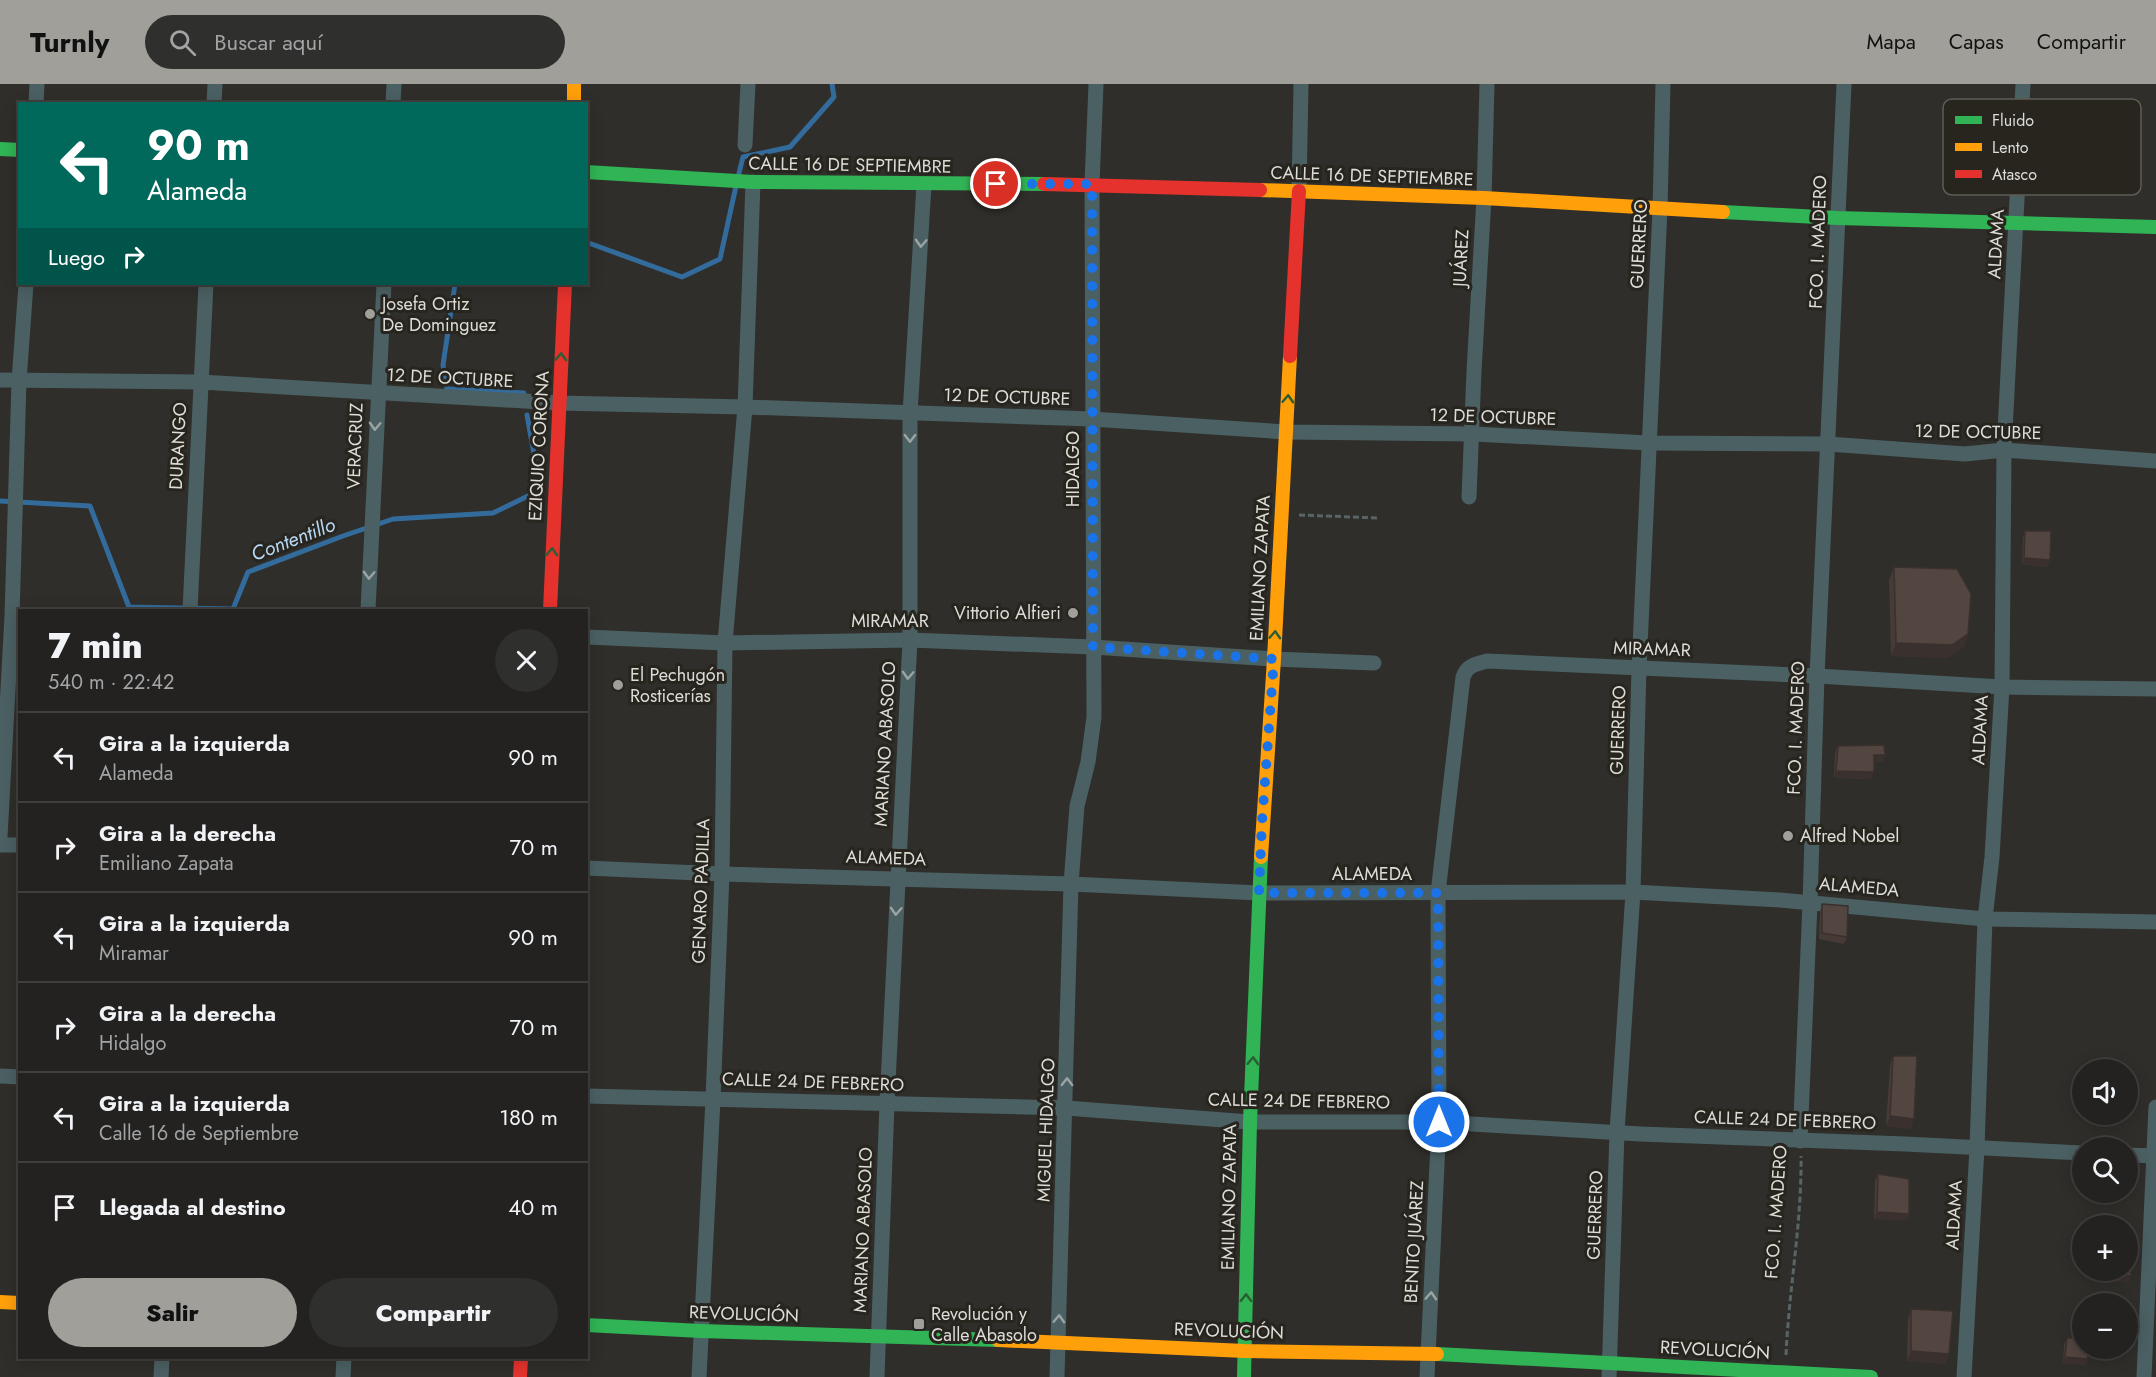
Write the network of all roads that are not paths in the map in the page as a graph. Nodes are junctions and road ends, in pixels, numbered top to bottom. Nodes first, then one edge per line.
1 (37, 84) edge
2 (215, 84) edge
3 (394, 84) edge
4 (574, 84) edge
5 (748, 84) edge
6 (1096, 84) edge
7 (1300, 84) edge
8 (1486, 84) edge
9 (1663, 84) edge
10 (1844, 84) edge
11 (2023, 84) edge
12 (2022, 99) edge
13 (36, 102) edge
14 (214, 102) edge
15 (393, 102) edge
16 (574, 102) edge
17 (745, 145) dead end
18 (0, 149) edge
19 (18, 150) edge
20 (588, 172) edge
21 (753, 182) junction
22 (1092, 184) junction
23 (924, 185) junction
24 (1299, 191) junction
25 (2018, 195) edge
26 (1484, 198) junction
27 (1660, 209) junction
28 (1838, 218) junction
29 (2017, 223) junction
30 (2156, 227) edge
31 (26, 285) edge
32 (206, 285) edge
33 (384, 285) edge
34 (565, 285) edge
35 (0, 380) edge
36 (19, 381) junction
37 (201, 382) junction
38 (377, 393) junction
39 (558, 403) junction
40 (745, 407) junction
41 (910, 414) junction
42 (1092, 419) junction
43 (1286, 432) junction
44 (1473, 434) junction
45 (1648, 443) junction
46 (1828, 444) junction
47 (2004, 450) junction
48 (2156, 461) edge
49 (1469, 497) dead end
50 (190, 603) edge
51 (368, 609) edge
52 (550, 609) edge
53 (10, 616) edge
54 (588, 638) edge
55 (910, 640) junction
56 (725, 643) junction
57 (1093, 647) junction
58 (1274, 659) junction
59 (1374, 663) dead end
60 (1639, 668) junction
61 (1817, 676) junction
62 (2002, 687) junction
63 (2156, 689) edge
64 (0, 837) edge
65 (0, 844) edge
66 (18, 845) edge
67 (588, 868) edge
68 (722, 874) junction
69 (898, 878) junction
70 (1071, 884) junction
71 (1633, 892) junction
72 (1259, 893) junction
73 (1438, 893) junction
74 (1810, 903) junction
75 (1985, 919) junction
76 (2156, 922) edge
77 (0, 1077) edge
78 (18, 1077) edge
79 (588, 1096) edge
80 (713, 1099) junction
81 (887, 1103) junction
82 (2156, 1107) edge
83 (1066, 1108) junction
84 (1250, 1122) junction
85 (1439, 1122) junction
86 (1617, 1132) junction
87 (1800, 1141) junction
88 (1977, 1148) junction
89 (2072, 1153) edge
90 (2138, 1155) edge
91 (2155, 1156) edge
92 (0, 1302) edge
93 (18, 1303) edge
94 (588, 1324) edge
95 (701, 1331) junction
96 (879, 1336) junction
97 (1058, 1342) junction
98 (1245, 1351) junction
99 (1428, 1354) junction
100 (162, 1359) edge
101 (344, 1359) edge
102 (521, 1359) edge
103 (1609, 1370) edge
104 (1785, 1374) edge
105 (161, 1377) edge
106 (343, 1377) edge
107 (520, 1377) edge
108 (699, 1377) edge
109 (877, 1377) edge
110 (1057, 1377) edge
111 (1244, 1377) edge
112 (1427, 1377) edge
113 (1871, 1377) edge
114 (1964, 1377) edge
115 (2144, 1377) edge

1 - 13 street
2 - 14 street
3 - 15 street
4 - 16 street
5 - 17 street
6 - 22 street, HIDALGO
7 - 24 street, EMILIANO ZAPATA
8 - 26 street, JUÁREZ
9 - 27 street, GUERRERO
10 - 28 street, FCO. I. MADERO
11 - 12 street, ALDAMA
18 - 19 street
20 - 21 street, CALLE 16 DE SEPTIEMBRE
21 - 23 street, CALLE 16 DE SEPTIEMBRE
21 - 40 street, GENARO PADILLA
22 - 23 street, CALLE 16 DE SEPTIEMBRE
22 - 24 street, CALLE 16 DE SEPTIEMBRE
22 - 42 street, HIDALGO
23 -> 41 street, MARIANO ABASOLO
24 - 26 street, CALLE 16 DE SEPTIEMBRE
43 -> 24 street, EMILIANO ZAPATA
25 - 29 street, ALDAMA
26 - 27 street, CALLE 16 DE SEPTIEMBRE
26 - 44 street, JUÁREZ
27 - 28 street, CALLE 16 DE SEPTIEMBRE
27 - 45 street, GUERRERO
28 - 29 street, CALLE 16 DE SEPTIEMBRE
28 - 46 street, FCO. I. MADERO
29 - 30 street, CALLE 16 DE SEPTIEMBRE
29 - 47 street, ALDAMA
31 - 36 street
32 - 37 street, DURANGO
33 - 38 street, VERACRUZ
39 -> 34 street, EZIQUIO CORONA
35 - 36 street, 12 DE OCTUBRE
36 - 37 street, 12 DE OCTUBRE
36 - 53 street
37 - 38 street, 12 DE OCTUBRE
37 - 50 street, DURANGO
38 - 39 street, 12 DE OCTUBRE
38 -> 51 street, VERACRUZ
39 - 40 street, 12 DE OCTUBRE
52 -> 39 street, EZIQUIO CORONA
40 - 41 street, 12 DE OCTUBRE
40 - 56 street, GENARO PADILLA
41 - 42 street, 12 DE OCTUBRE
41 -> 55 street, MARIANO ABASOLO
42 - 43 street, 12 DE OCTUBRE
42 - 57 street, HIDALGO
43 - 44 street, 12 DE OCTUBRE
58 -> 43 street, EMILIANO ZAPATA
44 - 45 street, 12 DE OCTUBRE
44 - 49 street, JUÁREZ
45 - 46 street, 12 DE OCTUBRE
45 - 60 street, GUERRERO
46 - 47 street, 12 DE OCTUBRE
46 - 61 street, FCO. I. MADERO
47 - 48 street, 12 DE OCTUBRE
47 - 62 street, ALDAMA
53 - 64 street
54 - 56 street, MIRAMAR
55 - 56 street, MIRAMAR
55 - 57 street, MIRAMAR
55 -> 69 street, MARIANO ABASOLO
56 - 68 street, GENARO PADILLA
57 - 58 street, MIRAMAR
57 - 70 street, HIDALGO
58 - 59 street, MIRAMAR
58 - 72 street, EMILIANO ZAPATA
60 - 61 street, MIRAMAR
60 - 71 street, GUERRERO
60 - 73 street, MIRAMAR
61 - 62 street, MIRAMAR
61 - 74 street, FCO. I. MADERO
62 - 63 street, MIRAMAR
62 - 75 street, ALDAMA
65 - 66 street
67 - 68 street, ALAMEDA
68 - 69 street, ALAMEDA
68 - 80 street, GENARO PADILLA
69 - 70 street, ALAMEDA
69 -> 81 street, MARIANO ABASOLO
70 - 72 street, ALAMEDA
83 -> 70 street, MIGUEL HIDALGO
71 - 73 street, ALAMEDA
71 - 74 street, ALAMEDA
71 - 86 street, GUERRERO
72 - 73 street, ALAMEDA
84 -> 72 street, EMILIANO ZAPATA
73 - 85 street, BENITO JUÁREZ
74 - 75 street, ALAMEDA
74 - 87 street, FCO. I. MADERO
75 - 76 street, ALAMEDA
75 - 88 street, ALDAMA
77 - 78 street
79 - 80 street, CALLE 24 DE FEBRERO
80 - 81 street, CALLE 24 DE FEBRERO
80 - 95 street, GENARO PADILLA
81 - 83 street, CALLE 24 DE FEBRERO
81 - 96 street, MARIANO ABASOLO
82 - 91 street
83 - 84 street, CALLE 24 DE FEBRERO
97 -> 83 street, MIGUEL HIDALGO
84 - 85 street, CALLE 24 DE FEBRERO
98 -> 84 street, EMILIANO ZAPATA
85 - 86 street, CALLE 24 DE FEBRERO
99 -> 85 street, BENITO JUÁREZ
86 - 87 street, CALLE 24 DE FEBRERO
86 - 103 street, GUERRERO
87 - 88 street, CALLE 24 DE FEBRERO
88 - 89 street, CALLE 24 DE FEBRERO
88 - 114 street, ALDAMA
90 - 91 street
91 - 115 street
92 - 93 street
94 - 95 street, REVOLUCIÓN
95 - 96 street, REVOLUCIÓN
95 - 108 street, GENARO PADILLA
96 - 97 street, REVOLUCIÓN
96 - 109 street, MARIANO ABASOLO
97 - 98 street, REVOLUCIÓN
97 - 110 street, MIGUEL HIDALGO
98 - 99 street, REVOLUCIÓN
98 - 111 street, EMILIANO ZAPATA
99 - 103 street, REVOLUCIÓN
99 - 112 street, BENITO JUÁREZ
100 - 105 street
101 - 106 street
102 - 107 street
103 - 104 street, REVOLUCIÓN
104 - 113 street, REVOLUCIÓN

